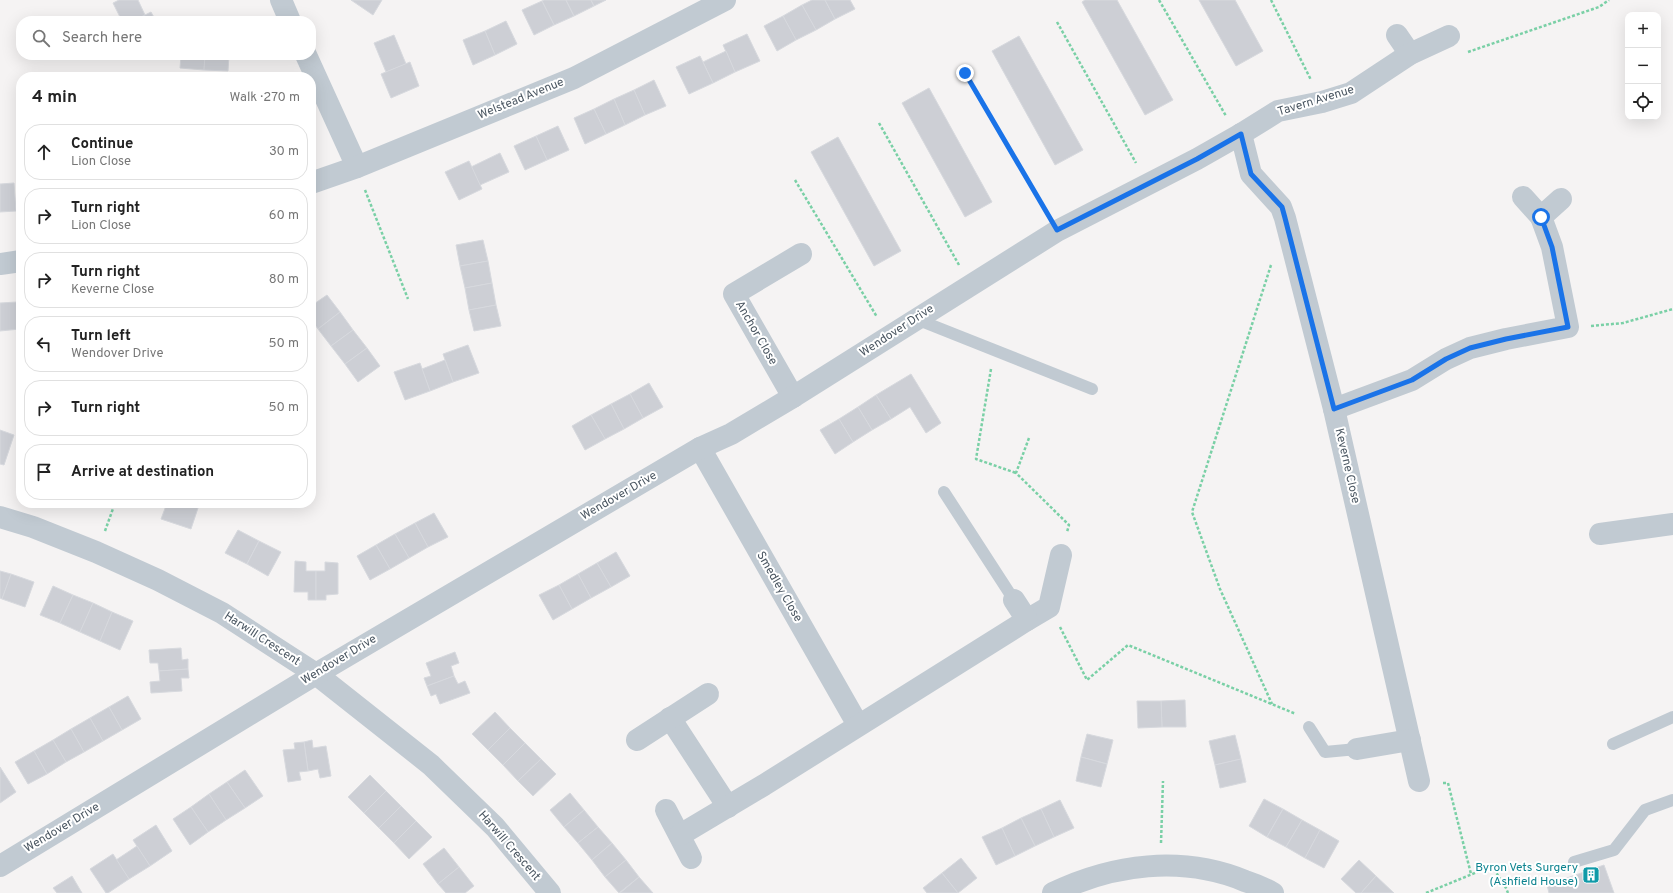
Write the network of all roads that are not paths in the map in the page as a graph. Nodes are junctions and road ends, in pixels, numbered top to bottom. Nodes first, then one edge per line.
1 (281, 0) edge
2 (725, 0) edge
3 (288, 16) edge
4 (1397, 35) dead end
5 (1449, 36) road end
6 (1410, 54) junction
7 (308, 60) edge
8 (314, 72) edge
9 (316, 77) edge
10 (1240, 135) junction
11 (356, 167) junction
12 (316, 181) edge
13 (1523, 197) dead end
14 (1561, 199) dead end
15 (1541, 217) junction
16 (801, 254) dead end
17 (16, 262) edge
18 (0, 264) edge
19 (916, 319) junction
20 (1092, 389) dead end
21 (793, 397) junction
22 (1334, 409) junction
23 (700, 448) junction
24 (944, 492) dead end
25 (0, 517) edge
26 (1673, 524) edge
27 (1600, 534) dead end
28 (1061, 555) road end
29 (1014, 600) joint
30 (1027, 620) junction
31 (316, 674) junction
32 (708, 694) dead end
33 (1673, 717) edge
34 (670, 718) junction
35 (858, 724) junction
36 (1309, 727) road end
37 (637, 740) dead end
38 (1410, 740) junction
39 (1613, 744) dead end
40 (1357, 749) joint
41 (1419, 781) road end
42 (1673, 800) edge
43 (728, 807) junction
44 (666, 810) dead end
45 (680, 835) junction
46 (692, 858) dead end
47 (1574, 862) dead end
48 (0, 866) edge
49 (550, 893) edge
50 (1053, 893) edge
51 (1273, 893) edge

1 - 3 street
2 - 11 street, Welstead Avenue
4 - 6 street
5 - 6 street, Tavern Avenue
6 - 10 street, Tavern Avenue
7 - 8 street
9 - 11 street
10 - 19 street, Wendover Drive
10 - 22 street, Keverne Close
11 - 12 street, Welstead Avenue
13 - 15 street
14 - 15 street
15 - 22 street
16 - 21 street, Anchor Close
17 - 18 street
19 - 20 lane
19 - 21 street, Wendover Drive
21 - 23 street, Wendover Drive
22 - 38 street, Keverne Close
23 - 31 street, Wendover Drive
23 - 35 street, Smedley Close
24 - 29 lane
25 - 31 street, Harwill Crescent
26 - 27 street
28 - 30 street
29 - 30 street
30 - 35 street
31 - 48 street, Wendover Drive
31 - 49 street, Harwill Crescent
32 - 34 street
33 - 39 lane
34 - 37 street
34 - 43 street
35 - 43 street
36 - 40 lane
38 - 40 street
38 - 41 street, Keverne Close
42 - 47 lane
43 - 45 street
44 - 45 street
45 - 46 street
50 - 51 street

